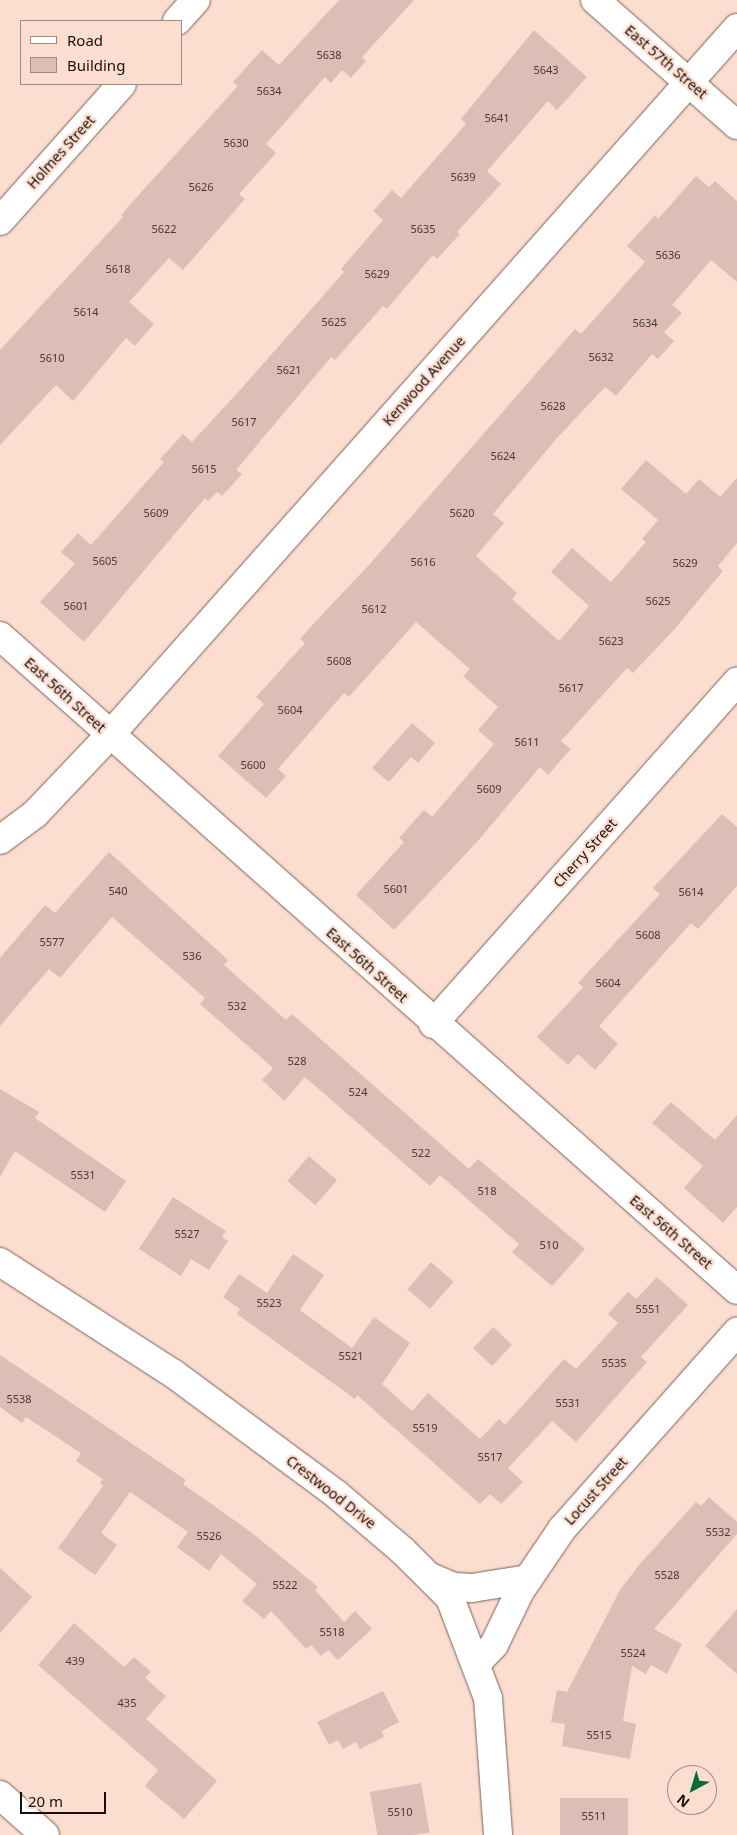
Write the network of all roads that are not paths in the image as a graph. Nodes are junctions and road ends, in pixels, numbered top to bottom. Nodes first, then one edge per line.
1 (196, 0) edge
2 (595, 0) edge
3 (178, 20) edge
4 (737, 28) edge
5 (689, 82) junction
6 (121, 85) edge
7 (737, 125) edge
8 (0, 221) edge
9 (0, 636) edge
10 (737, 681) edge
11 (110, 735) junction
12 (0, 840) edge
13 (433, 1024) junction
14 (0, 1262) edge
15 (737, 1290) edge
16 (737, 1332) edge
17 (428, 1576) junction
18 (528, 1579) junction
19 (476, 1664) junction
20 (0, 1795) edge
21 (45, 1835) edge
22 (498, 1835) edge

1 - 3 street
2 - 5 street, East 57th Street
4 - 5 street, Kenwood Avenue
5 - 7 street, East 57th Street
5 - 11 street, Kenwood Avenue
6 - 8 street, Holmes Street
9 - 11 street, East 56th Street
10 - 13 street, Cherry Street
11 - 12 street
11 - 13 street, East 56th Street
13 - 15 street, East 56th Street
14 - 17 street, Crestwood Drive
16 - 18 street, Locust Street
17 - 18 street
17 - 19 street, Crestwood Drive
18 - 19 street, Locust Street
19 - 22 street, Crestwood Drive
20 - 21 street

